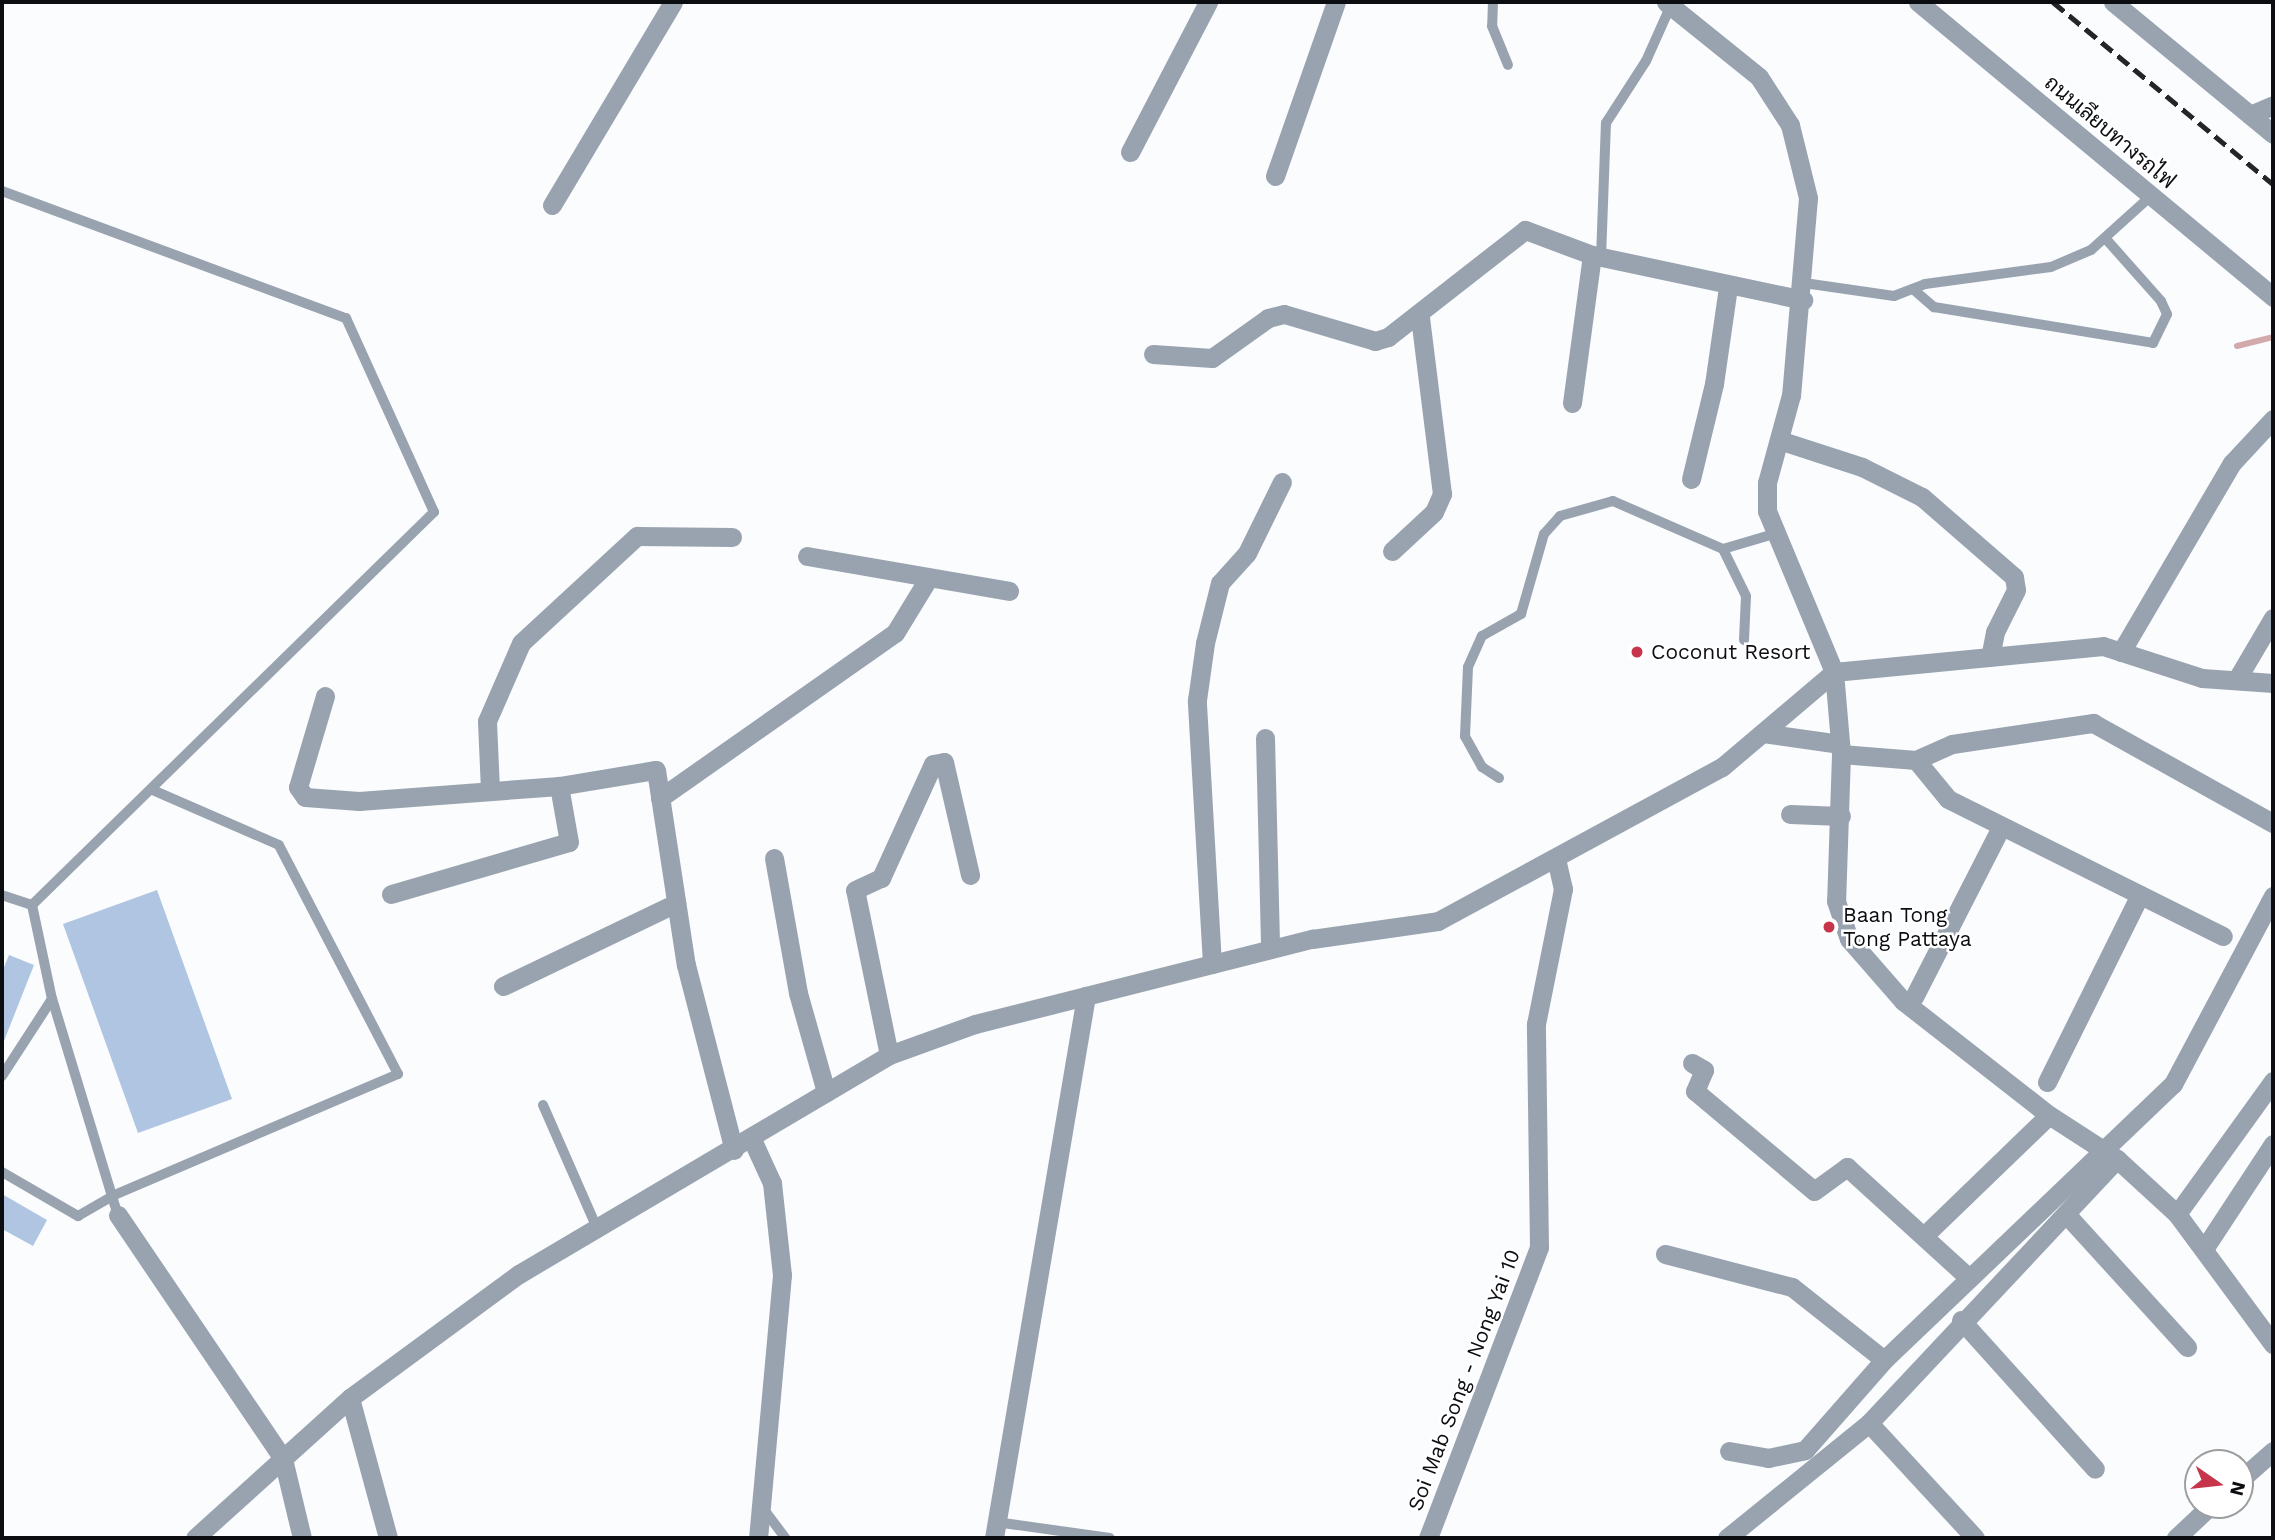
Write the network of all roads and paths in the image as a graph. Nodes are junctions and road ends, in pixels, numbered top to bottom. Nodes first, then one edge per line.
1 (673, 2) edge
2 (1208, 2) edge
3 (1336, 2) edge
4 (1493, 2) edge
5 (1918, 2) edge
6 (2113, 2) edge
7 (1668, 4) edge
8 (1508, 65) dead end
9 (2273, 105) edge
10 (2250, 115) junction
11 (2273, 134) edge
12 (1130, 152) dead end
13 (1275, 176) dead end
14 (2, 191) edge
15 (2151, 196) junction
16 (552, 205) dead end
17 (2105, 239) junction
18 (1597, 256) junction
19 (1727, 287) junction
20 (1913, 289) junction
21 (1804, 292) junction
22 (2273, 297) edge
23 (1420, 317) junction
24 (1153, 354) dead end
25 (1572, 403) dead end
26 (2273, 419) edge
27 (1779, 440) junction
28 (1691, 478) dead end
29 (1282, 482) dead end
30 (1774, 534) junction
31 (732, 537) dead end
32 (1723, 549) junction
33 (1392, 551) dead end
34 (807, 556) dead end
35 (928, 579) junction
36 (1009, 591) dead end
37 (2273, 618) edge
38 (1744, 640) dead end
39 (2121, 652) junction
40 (1990, 657) junction
41 (1834, 672) junction
42 (2236, 679) junction
43 (2273, 683) edge
44 (325, 696) dead end
45 (1763, 733) junction
46 (1265, 738) dead end
47 (1841, 749) junction
48 (1916, 760) junction
49 (1499, 778) dead end
50 (559, 786) junction
51 (491, 790) junction
52 (155, 791) junction
53 (660, 798) junction
54 (1790, 814) dead end
55 (1840, 816) junction
56 (2273, 823) edge
57 (2001, 827) junction
58 (774, 858) dead end
59 (1557, 862) junction
60 (970, 875) dead end
61 (391, 894) dead end
62 (2, 895) edge
63 (2140, 895) junction
64 (2273, 896) edge
65 (676, 903) junction
66 (32, 905) junction
67 (2223, 936) dead end
68 (1270, 949) junction
69 (1212, 964) junction
70 (503, 985) dead end
71 (1086, 996) junction
72 (1914, 997) dead end
73 (52, 999) junction
74 (889, 1055) junction
75 (1692, 1063) dead end
76 (2, 1076) edge
77 (2273, 1081) edge
78 (2047, 1082) dead end
79 (826, 1092) junction
80 (543, 1105) dead end
81 (2049, 1115) junction
82 (751, 1137) junction
83 (2273, 1144) edge
84 (734, 1150) junction
85 (2108, 1155) junction
86 (2, 1172) edge
87 (112, 1196) junction
88 (2066, 1214) junction
89 (2177, 1214) junction
90 (118, 1215) joint
91 (597, 1228) junction
92 (1930, 1230) dead end
93 (2204, 1249) junction
94 (1665, 1254) dead end
95 (1968, 1277) junction
96 (1961, 1320) junction
97 (2273, 1344) edge
98 (2188, 1347) dead end
99 (1884, 1360) junction
100 (350, 1398) junction
101 (1869, 1423) junction
102 (1729, 1451) dead end
103 (2273, 1451) edge
104 (283, 1459) junction
105 (2254, 1468) edge
106 (2095, 1469) dead end
107 (760, 1505) junction
108 (2196, 1519) edge
109 (995, 1530) edge
110 (195, 1538) edge
111 (302, 1538) edge
112 (388, 1538) edge
113 (758, 1538) edge
114 (785, 1538) edge
115 (1110, 1538) edge
116 (1427, 1538) edge
117 (1727, 1538) edge
118 (1975, 1538) edge
119 (2176, 1538) edge

1 - 16 street
2 - 12 street
3 - 13 street
4 - 8 lane
5 - 15 street, ถนนเลียบทางรถไฟ
6 - 10 street
7 - 18 lane
7 - 21 street
9 - 10 street
10 - 11 street
14 - 52 lane
15 - 17 lane
15 - 22 street, ถนนเลียบทางรถไฟ
17 - 20 lane
17 - 20 lane
18 - 19 street
18 - 23 street
18 - 25 street
19 - 21 street
19 - 28 street
20 - 21 lane
21 - 27 street
23 - 24 street
23 - 33 street
26 - 39 street
27 - 30 street
27 - 40 street
29 - 69 street
30 - 32 lane
30 - 41 street
31 - 51 street
32 - 38 lane
32 - 49 lane
34 - 35 street
35 - 36 street
35 - 53 street
37 - 42 street
39 - 40 street
39 - 42 street
40 - 41 street
41 - 45 street
41 - 47 street
42 - 43 street
44 - 51 street
45 - 47 street
45 - 59 street
46 - 68 street
47 - 48 street
47 - 55 street
48 - 56 street
48 - 57 street
50 - 51 street
50 - 53 street
50 - 61 street
52 - 66 lane
52 - 87 lane
53 - 65 street
54 - 55 street
55 - 81 street
57 - 63 street
57 - 72 street
58 - 79 street
59 - 68 street
59 - 116 street, Soi Mab Song - Nong Yai 10
60 - 74 street
62 - 66 lane
63 - 67 street
63 - 78 street
64 - 85 street
65 - 70 street
65 - 84 street
66 - 73 lane
68 - 69 street
69 - 71 street
71 - 74 street
71 - 109 street
73 - 76 lane
73 - 87 lane
74 - 79 street
75 - 95 street
77 - 89 street
79 - 82 street
80 - 91 lane
81 - 85 street
81 - 92 street
82 - 84 street
82 - 107 street
83 - 93 street
84 - 91 street
85 - 88 street
85 - 89 street
85 - 95 street
86 - 87 lane
87 - 90 lane
88 - 96 street
88 - 98 street
89 - 93 street
90 - 104 street
91 - 100 street
93 - 97 street
94 - 99 street
95 - 99 street
96 - 101 street
96 - 106 street
99 - 102 street
100 - 104 street
100 - 112 street
101 - 117 street
101 - 118 street
103 - 105 street
104 - 110 street
104 - 111 street
107 - 113 street
107 - 114 lane
108 - 119 street
109 - 115 lane

